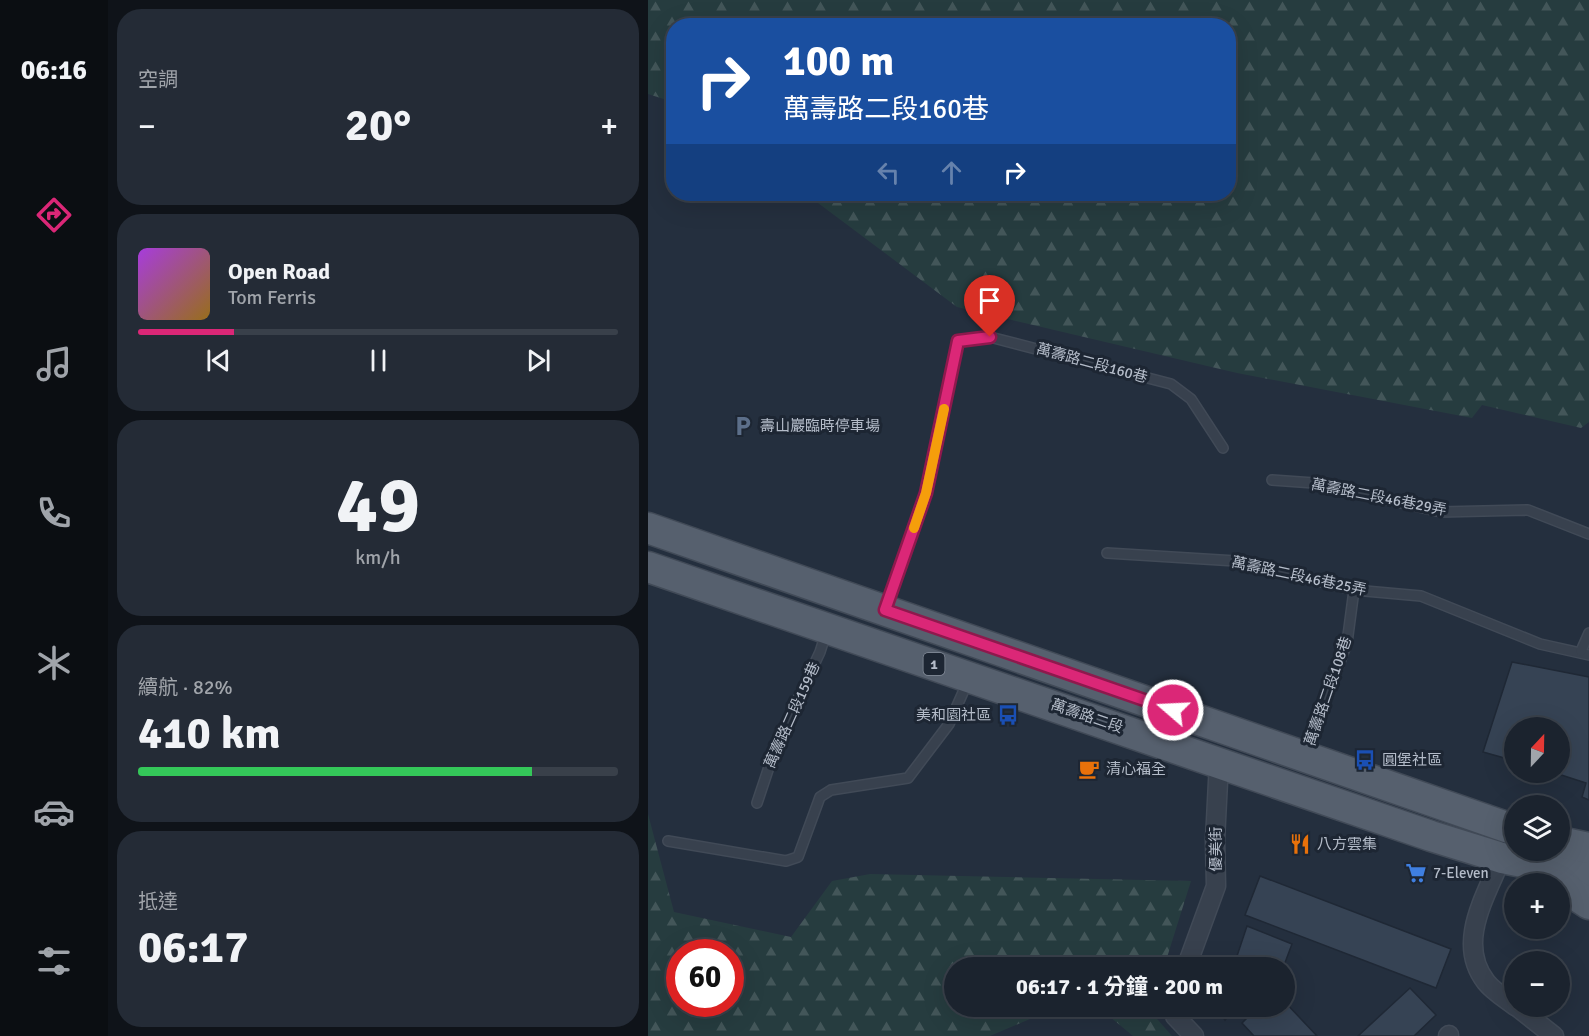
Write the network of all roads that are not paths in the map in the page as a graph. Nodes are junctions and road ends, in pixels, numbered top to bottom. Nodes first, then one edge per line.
1 (1223, 448) dead end
2 (1272, 480) dead end
3 (648, 528) edge
4 (1589, 534) edge
5 (1107, 553) dead end
6 (648, 567) edge
7 (1354, 590) junction
8 (885, 610) junction
9 (828, 628) junction
10 (1589, 633) edge
11 (1585, 653) edge
12 (970, 676) junction
13 (1305, 757) junction
14 (1219, 762) junction
15 (757, 803) dead end
16 (1504, 840) edge
17 (668, 841) dead end
18 (1504, 842) edge
19 (1507, 861) edge
20 (1533, 861) edge
21 (1554, 861) edge
22 (1547, 873) edge
23 (1589, 875) edge
24 (1570, 891) edge
25 (1589, 904) edge
26 (1190, 957) edge
27 (1504, 996) edge
28 (1176, 1017) edge
29 (1530, 1017) edge
30 (1194, 1036) edge
31 (1554, 1036) edge

1 - 8 lane, 萬壽路二段160巷
2 - 4 lane, 萬壽路二段46巷29弄
3 - 8 main road, 1
5 - 7 lane, 萬壽路二段46巷25弄
6 - 9 main road, 萬壽路二段 / 1
7 - 11 lane, 萬壽路二段46巷25弄
7 - 13 lane, 萬壽路二段108巷
8 - 13 main road, 1
9 - 12 main road, 萬壽路二段 / 1
9 - 15 lane, 萬壽路二段159巷
10 - 11 lane
12 - 14 main road, 萬壽路二段 / 1
12 - 17 lane
13 - 16 main road, 1
14 - 18 main road, 萬壽路二段 / 1
14 - 26 street, 優美街
19 - 27 street
20 - 22 main road, 1
21 - 23 main road
24 - 25 main road, 1
28 - 30 street
29 - 31 street

